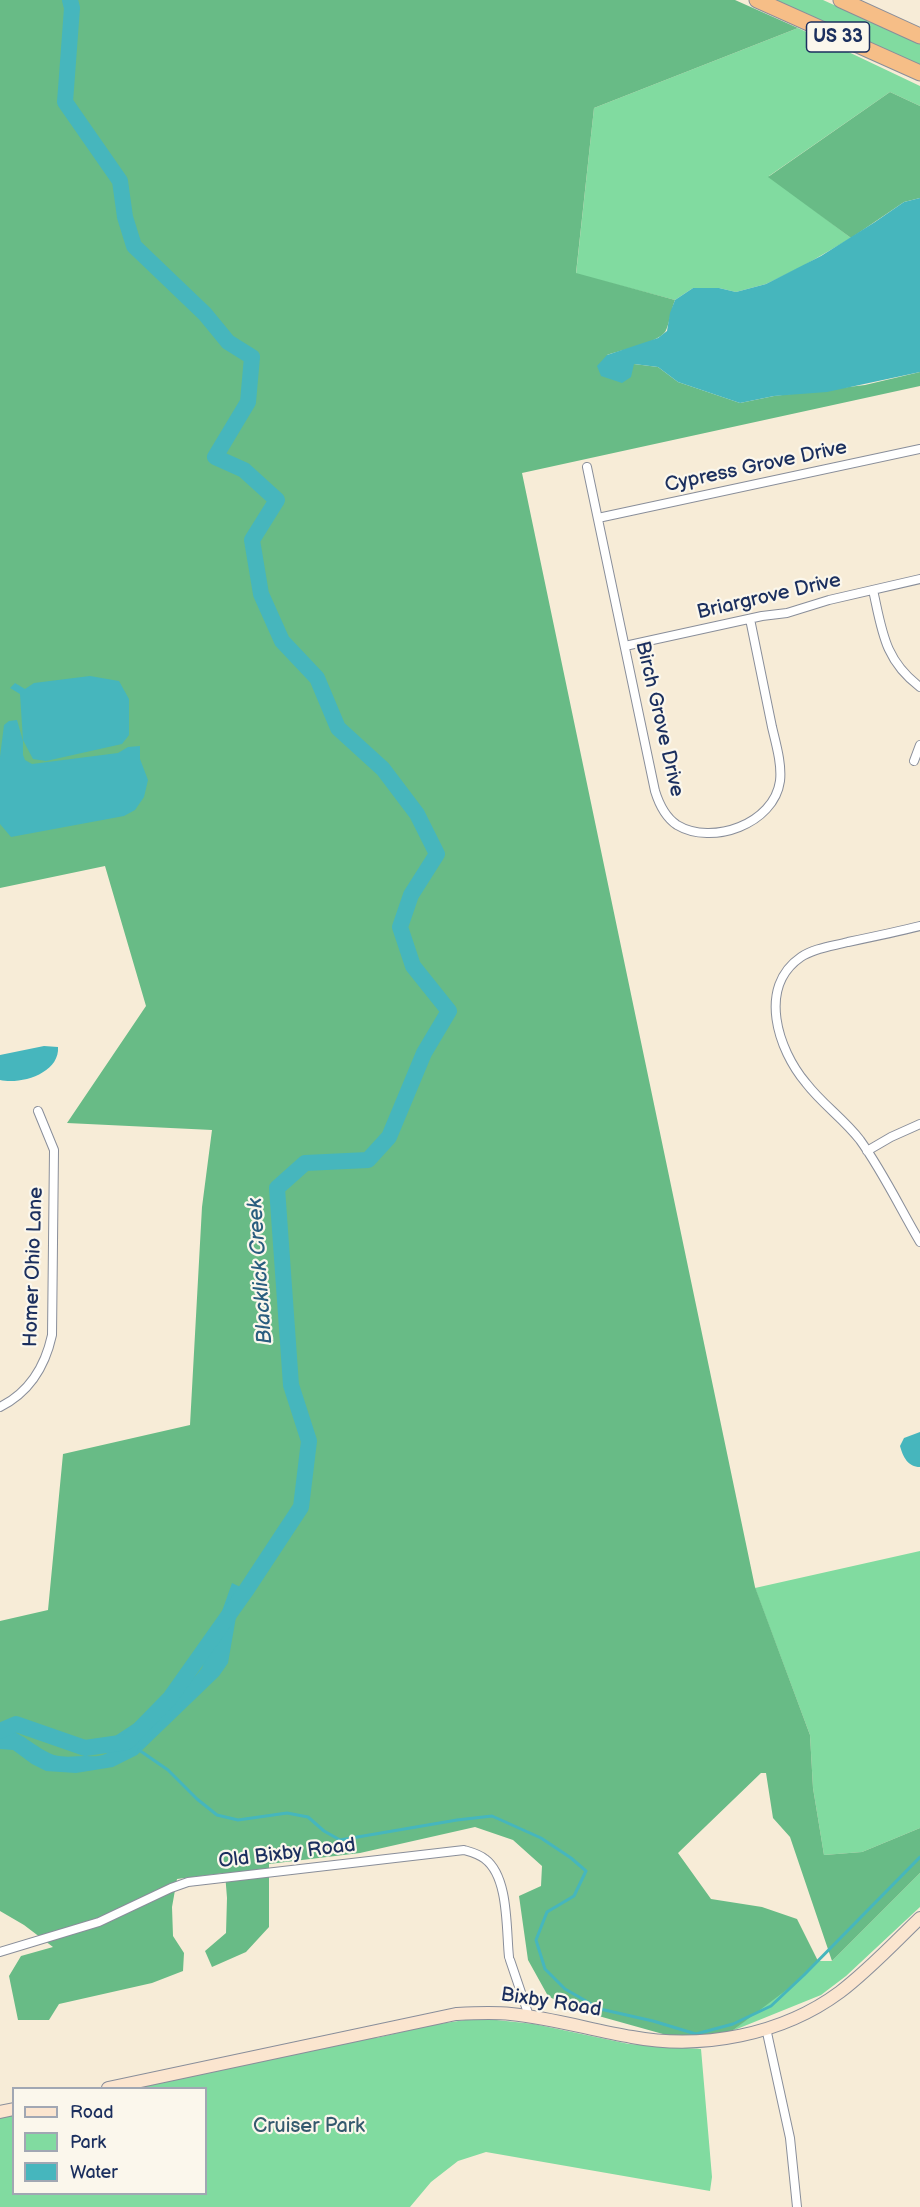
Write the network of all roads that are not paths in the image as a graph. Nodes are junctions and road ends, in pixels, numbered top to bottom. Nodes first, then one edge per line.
1 (757, 0) edge
2 (841, 0) edge
3 (920, 36) edge
4 (920, 73) edge
5 (920, 449) edge
6 (587, 467) dead end
7 (598, 518) junction
8 (920, 579) edge
9 (873, 590) junction
10 (750, 619) junction
11 (625, 646) junction
12 (920, 687) edge
13 (920, 746) edge
14 (914, 761) dead end
15 (920, 926) edge
16 (38, 1111) dead end
17 (920, 1124) edge
18 (867, 1151) junction
19 (920, 1242) edge
20 (0, 1407) edge
21 (920, 1918) edge
22 (0, 1952) edge
23 (529, 2016) junction
24 (766, 2028) junction
25 (113, 2087) edge
26 (797, 2207) edge

1 - 4 highway, US 33
2 - 3 highway, US 33
5 - 7 street, Cypress Grove Drive
6 - 7 street, Birch Grove Drive
7 - 11 street, Birch Grove Drive
8 - 9 street, Briargrove Drive
9 - 10 street, Briargrove Drive
9 - 12 street
10 - 11 street, Briargrove Drive
10 - 11 street, Birch Grove Drive
13 - 14 street
15 - 18 street
16 - 20 street, Homer Ohio Lane
17 - 18 street
18 - 19 street
21 - 24 street, Bixby Road
22 - 23 street, Old Bixby Road
23 - 24 street, Bixby Road
23 - 25 street, Bixby Road
24 - 26 street

